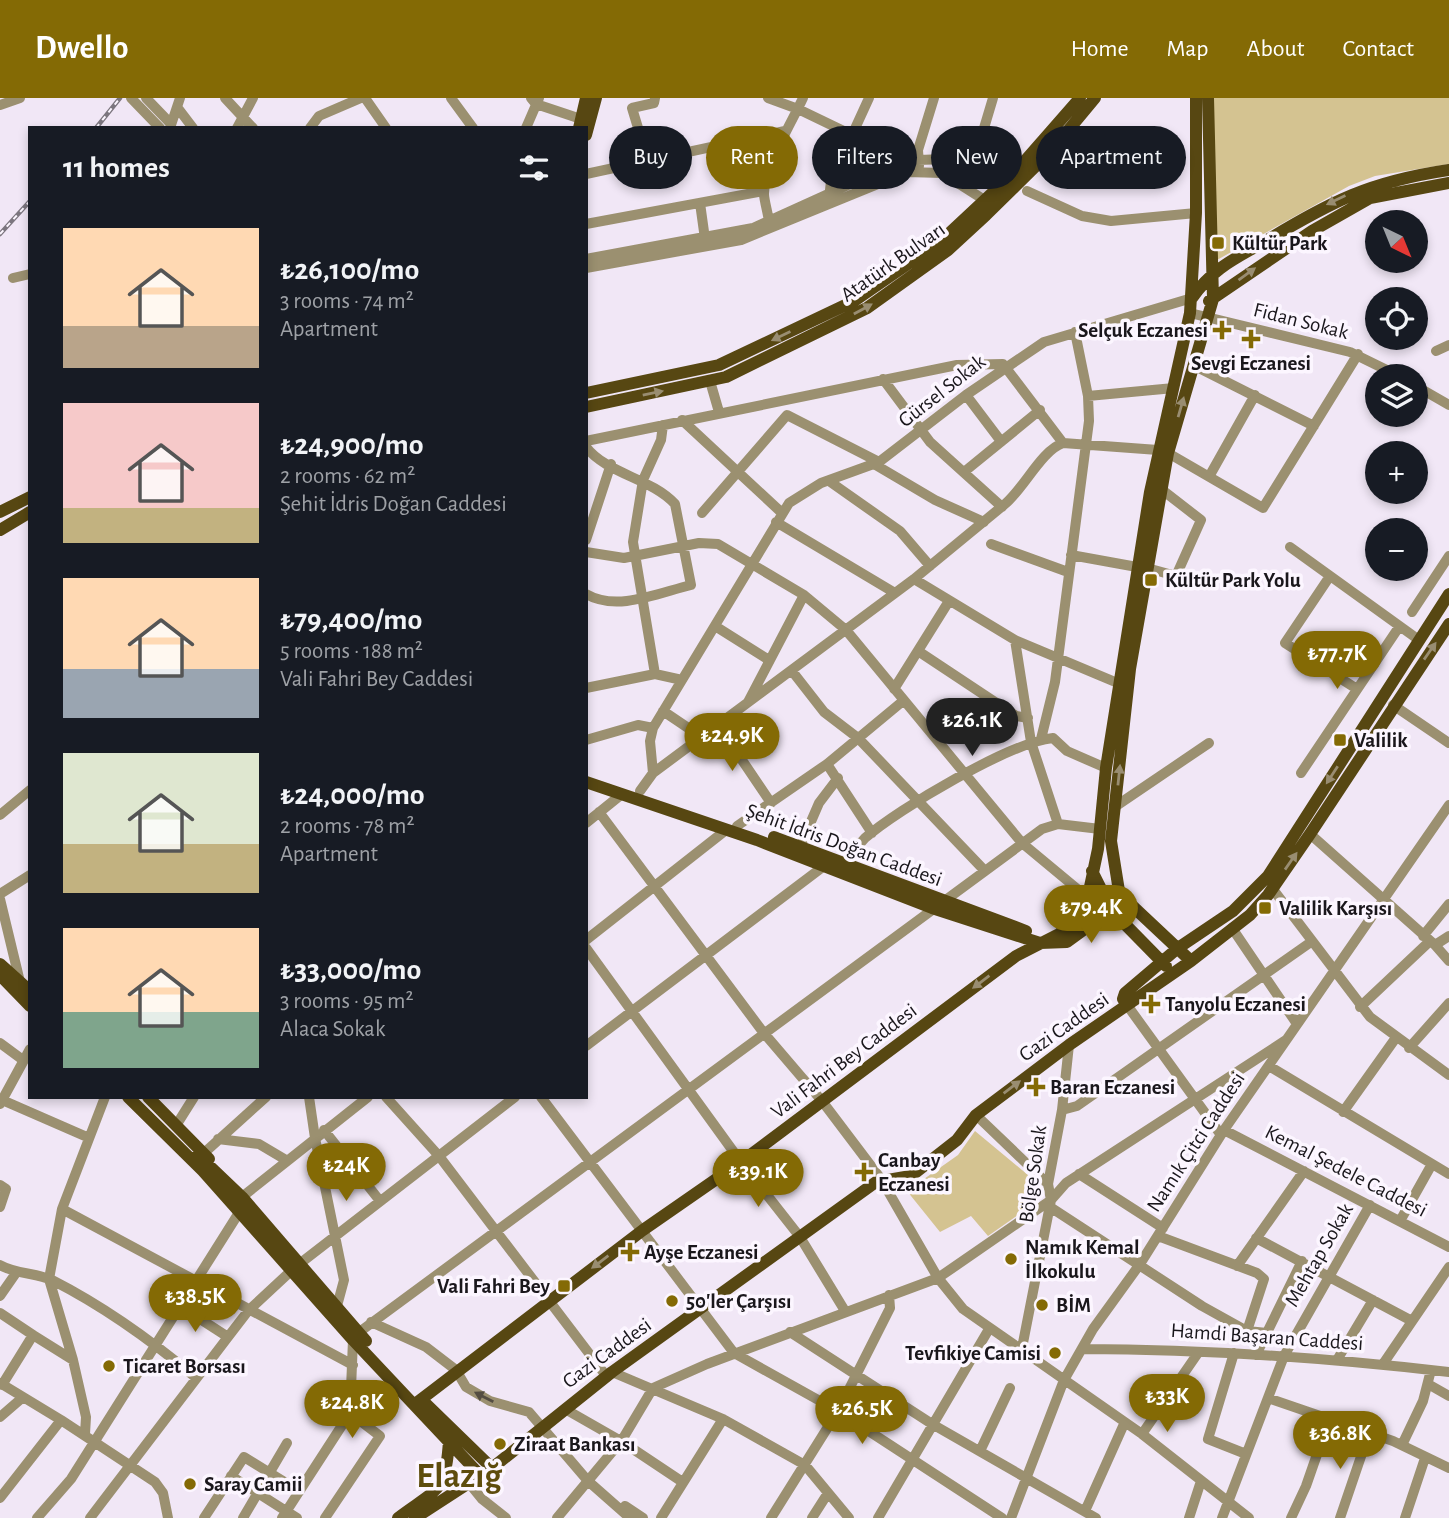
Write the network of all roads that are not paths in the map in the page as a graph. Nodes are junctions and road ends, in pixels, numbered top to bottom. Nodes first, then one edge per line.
1 (131, 98) edge
2 (146, 98) edge
3 (225, 98) edge
4 (253, 98) edge
5 (363, 98) edge
6 (451, 98) edge
7 (586, 98) edge
8 (596, 98) edge
9 (655, 98) edge
10 (869, 98) edge
11 (934, 98) edge
12 (993, 98) edge
13 (1080, 98) edge
14 (1095, 98) edge
15 (1196, 98) edge
16 (1209, 98) edge
17 (15, 99) edge
18 (776, 99) edge
19 (535, 100) edge
20 (179, 103) edge
21 (800, 103) edge
22 (0, 105) edge
23 (239, 123) edge
24 (580, 123) edge
25 (165, 124) edge
26 (192, 126) edge
27 (312, 126) edge
28 (384, 126) edge
29 (472, 126) edge
30 (527, 126) edge
31 (638, 126) edge
32 (788, 126) edge
33 (837, 126) edge
34 (856, 126) edge
35 (984, 126) edge
36 (588, 128) edge
37 (931, 162) edge
38 (1022, 164) edge
39 (919, 165) junction
40 (609, 169) edge
41 (1449, 170) edge
42 (588, 174) edge
43 (1449, 183) edge
44 (830, 189) edge
45 (998, 189) edge
46 (764, 191) joint
47 (1027, 191) dead end
48 (829, 199) junction
49 (986, 201) junction
50 (700, 203) junction
51 (1196, 213) junction
52 (769, 222) junction
53 (588, 224) edge
54 (705, 239) junction
55 (588, 259) edge
56 (588, 268) edge
57 (1212, 272) junction
58 (28, 274) edge
59 (13, 278) dead end
60 (1192, 298) junction
61 (1213, 299) junction
62 (1190, 313) junction
63 (1207, 316) junction
64 (1075, 332) junction
65 (1449, 345) edge
66 (1436, 351) dead end
67 (1358, 354) junction
68 (1377, 364) edge
69 (1194, 365) junction
70 (1007, 366) junction
71 (883, 379) junction
72 (710, 381) junction
73 (1174, 388) junction
74 (588, 392) edge
75 (1428, 393) edge
76 (1255, 394) junction
77 (966, 395) junction
78 (1088, 396) junction
79 (781, 400) junction
80 (1449, 405) edge
81 (588, 407) edge
82 (1040, 410) junction
83 (719, 412) junction
84 (787, 415) junction
85 (682, 420) junction
86 (663, 425) junction
87 (1314, 426) junction
88 (921, 430) junction
89 (1000, 440) junction
90 (1063, 443) junction
91 (588, 444) edge
92 (1086, 445) junction
93 (588, 446) edge
94 (1163, 451) junction
95 (877, 463) junction
96 (611, 464) junction
97 (735, 472) junction
98 (964, 472) junction
99 (1210, 475) junction
100 (643, 481) junction
101 (829, 481) junction
102 (1161, 489) junction
103 (28, 497) edge
104 (1002, 507) junction
105 (591, 509) edge
106 (0, 510) edge
107 (28, 513) edge
108 (702, 513) dead end
109 (779, 517) junction
110 (984, 522) junction
111 (0, 528) edge
112 (588, 528) edge
113 (991, 544) dead end
114 (684, 545) junction
115 (1290, 547) dead end
116 (588, 552) edge
117 (1071, 555) junction
118 (1449, 556) edge
119 (634, 557) junction
120 (752, 565) junction
121 (930, 566) junction
122 (1142, 567) junction
123 (1068, 572) junction
124 (1330, 576) junction
125 (914, 579) junction
126 (895, 593) junction
127 (1449, 594) edge
128 (588, 595) edge
129 (804, 595) junction
130 (640, 597) junction
131 (949, 601) junction
132 (1412, 612) dead end
133 (1449, 624) edge
134 (715, 626) junction
135 (1399, 627) junction
136 (846, 630) junction
137 (1015, 640) junction
138 (1419, 640) junction
139 (918, 651) junction
140 (769, 660) junction
141 (1057, 660) junction
142 (792, 671) junction
143 (655, 674) junction
144 (682, 680) junction
145 (1119, 684) junction
146 (588, 688) edge
147 (894, 689) junction
148 (1357, 690) junction
149 (903, 701) junction
150 (747, 704) junction
151 (1393, 705) junction
152 (663, 711) junction
153 (1028, 718) junction
154 (719, 726) junction
155 (653, 729) junction
156 (703, 738) junction
157 (858, 738) junction
158 (588, 739) edge
159 (1036, 741) junction
160 (1209, 743) dead end
161 (1449, 743) edge
162 (827, 764) junction
163 (1107, 768) junction
164 (653, 773) junction
165 (1301, 773) dead end
166 (588, 774) edge
167 (965, 775) junction
168 (838, 778) junction
169 (588, 783) edge
170 (28, 792) edge
171 (640, 792) junction
172 (622, 794) junction
173 (919, 802) junction
174 (771, 803) junction
175 (1449, 805) edge
176 (1116, 806) junction
177 (599, 812) junction
178 (0, 815) edge
179 (588, 820) edge
180 (1058, 824) junction
181 (731, 828) junction
182 (1100, 829) junction
183 (872, 833) junction
184 (1310, 834) junction
185 (1022, 843) junction
186 (800, 847) junction
187 (847, 865) junction
188 (824, 866) junction
189 (985, 871) junction
190 (1092, 871) junction
191 (28, 876) edge
192 (653, 886) junction
193 (1272, 888) junction
194 (1119, 891) junction
195 (0, 894) edge
196 (1087, 897) junction
197 (0, 899) edge
198 (1382, 899) junction
199 (1105, 900) junction
200 (1449, 904) edge
201 (938, 905) junction
202 (1131, 906) junction
203 (1084, 915) junction
204 (1115, 915) junction
205 (1232, 928) junction
206 (1000, 932) junction
207 (1449, 936) edge
208 (588, 938) edge
209 (1044, 941) junction
210 (1430, 941) junction
211 (1311, 942) junction
212 (1178, 948) junction
213 (588, 951) edge
214 (705, 954) junction
215 (1016, 956) junction
216 (1161, 961) junction
217 (1192, 961) junction
218 (1449, 961) edge
219 (0, 964) edge
220 (1333, 971) junction
221 (1174, 974) junction
222 (0, 975) edge
223 (1263, 976) junction
224 (25, 987) edge
225 (1449, 1003) edge
226 (28, 1004) edge
227 (1127, 1005) junction
228 (1360, 1007) junction
229 (634, 1012) junction
230 (1297, 1024) junction
231 (763, 1032) junction
232 (1395, 1039) junction
233 (1286, 1040) junction
234 (0, 1043) edge
235 (588, 1045) edge
236 (1069, 1045) junction
237 (1409, 1048) junction
238 (1162, 1049) junction
239 (27, 1055) edge
240 (1269, 1066) junction
241 (1449, 1075) edge
242 (689, 1088) junction
243 (1196, 1097) junction
244 (104, 1099) edge
245 (120, 1099) edge
246 (130, 1099) edge
247 (140, 1099) edge
248 (150, 1099) edge
249 (193, 1099) edge
250 (264, 1099) edge
251 (309, 1099) edge
252 (365, 1099) edge
253 (388, 1099) edge
254 (512, 1099) edge
255 (543, 1099) edge
256 (1, 1101) edge
257 (822, 1101) junction
258 (1062, 1110) junction
259 (1343, 1112) junction
260 (976, 1115) junction
261 (177, 1124) junction
262 (324, 1130) junction
263 (1223, 1133) junction
264 (87, 1137) junction
265 (315, 1138) junction
266 (218, 1139) junction
267 (204, 1153) junction
268 (439, 1156) junction
269 (286, 1160) junction
270 (592, 1161) junction
271 (741, 1162) junction
272 (1432, 1164) junction
273 (214, 1168) junction
274 (1304, 1171) junction
275 (1079, 1174) junction
276 (1449, 1174) edge
277 (881, 1179) junction
278 (212, 1182) junction
279 (1048, 1184) junction
280 (0, 1185) edge
281 (380, 1201) junction
282 (241, 1204) junction
283 (1370, 1205) junction
284 (0, 1207) edge
285 (1050, 1207) junction
286 (62, 1209) junction
287 (1400, 1221) junction
288 (643, 1230) junction
289 (1161, 1232) junction
290 (497, 1233) junction
291 (337, 1235) junction
292 (800, 1237) junction
293 (1256, 1238) junction
294 (1449, 1247) edge
295 (1302, 1261) junction
296 (1140, 1264) junction
297 (0, 1265) edge
298 (1237, 1266) junction
299 (295, 1267) junction
300 (1448, 1270) edge
301 (16, 1273) junction
302 (1329, 1275) junction
303 (938, 1278) junction
304 (49, 1279) junction
305 (196, 1282) junction
306 (889, 1295) junction
307 (0, 1296) edge
308 (1373, 1300) junction
309 (549, 1301) junction
310 (180, 1306) junction
311 (701, 1308) junction
312 (334, 1309) junction
313 (248, 1311) junction
314 (845, 1311) junction
315 (0, 1313) edge
316 (1412, 1321) junction
317 (371, 1322) junction
318 (989, 1329) junction
319 (1247, 1331) junction
320 (790, 1332) junction
321 (1267, 1333) junction
322 (33, 1335) junction
323 (356, 1336) junction
324 (228, 1337) junction
325 (155, 1344) junction
326 (1022, 1348) junction
327 (1082, 1349) junction
328 (734, 1353) junction
329 (1198, 1353) junction
330 (1234, 1353) junction
331 (1256, 1355) junction
332 (1283, 1356) junction
333 (73, 1360) junction
334 (1337, 1360) junction
335 (1383, 1364) junction
336 (353, 1365) junction
337 (456, 1370) junction
338 (1431, 1370) junction
339 (1448, 1370) edge
340 (609, 1375) junction
341 (856, 1375) junction
342 (195, 1377) junction
343 (1064, 1380) junction
344 (1, 1384) edge
345 (1428, 1384) junction
346 (653, 1388) junction
347 (1010, 1388) dead end
348 (1449, 1396) edge
349 (22, 1398) junction
350 (1268, 1398) junction
351 (418, 1402) junction
352 (565, 1409) junction
353 (838, 1412) junction
354 (350, 1413) junction
355 (0, 1417) edge
356 (723, 1419) junction
357 (61, 1420) junction
358 (1329, 1420) junction
359 (932, 1424) junction
360 (1124, 1424) junction
361 (543, 1426) junction
362 (1368, 1433) junction
363 (85, 1434) junction
364 (1142, 1434) junction
365 (449, 1440) junction
366 (96, 1441) junction
367 (621, 1441) junction
368 (287, 1443) dead end
369 (1402, 1445) junction
370 (980, 1451) junction
371 (1246, 1454) junction
372 (1425, 1458) junction
373 (911, 1459) junction
374 (805, 1465) junction
375 (132, 1466) junction
376 (1449, 1468) edge
377 (271, 1473) junction
378 (231, 1476) junction
379 (480, 1476) junction
380 (1029, 1477) junction
381 (588, 1481) junction
382 (1201, 1481) junction
383 (681, 1482) junction
384 (299, 1491) junction
385 (258, 1493) junction
386 (828, 1493) junction
387 (0, 1498) edge
388 (1228, 1502) junction
389 (165, 1505) junction
390 (1085, 1511) junction
391 (284, 1515) edge
392 (210, 1516) edge
393 (37, 1518) edge
394 (90, 1518) edge
395 (159, 1518) edge
396 (168, 1518) edge
397 (243, 1518) edge
398 (297, 1518) edge
399 (326, 1518) edge
400 (398, 1518) edge
401 (415, 1518) edge
402 (506, 1518) edge
403 (557, 1518) edge
404 (630, 1518) edge
405 (643, 1518) edge
406 (661, 1518) edge
407 (771, 1518) edge
408 (812, 1518) edge
409 (849, 1518) edge
410 (878, 1518) edge
411 (1002, 1518) edge
412 (1011, 1518) edge
413 (1096, 1518) edge
414 (1189, 1518) edge
415 (1222, 1518) edge
416 (1249, 1518) edge
417 (1291, 1518) edge
418 (1340, 1518) edge
419 (1405, 1518) edge

1 - 25 street
2 - 25 street
3 - 23 street
4 - 23 street
5 - 27 street
5 - 28 street
6 - 29 street
7 - 24 main road
8 - 36 main road
9 - 31 street
10 - 34 street
11 - 39 street
12 - 35 street
13 - 38 main road, Atatürk Bulvarı
72 -> 14 main road, Atatürk Bulvarı
15 - 51 main road
16 - 57 main road
17 - 22 street
18 - 21 street
19 - 24 street
19 - 30 street
20 - 25 street
20 - 26 street
21 - 32 street
21 - 33 street
37 - 39 street
39 - 48 street
39 - 49 street
40 - 42 street
41 -> 57 main road
61 -> 43 main road
44 - 48 street
45 - 49 main road, Atatürk Bulvarı
46 - 50 street
46 - 52 street
47 - 51 street
48 - 52 street
48 - 56 street
49 -> 74 main road, Atatürk Bulvarı
50 - 53 street
50 - 54 street
51 - 60 main road
52 - 54 street
54 - 55 street
57 - 60 main road
57 - 61 main road
58 - 59 street
60 - 62 main road
60 - 64 street, Gürsel Sokak
61 - 62 main road
61 - 63 main road
62 - 63 street, Fidan Sokak
62 - 73 main road
63 - 67 street, Fidan Sokak
63 - 69 main road
64 - 70 street, Gürsel Sokak
64 - 78 street
65 - 66 street
67 - 68 street, Fidan Sokak
67 - 87 street
69 - 76 street
94 -> 69 main road
70 - 71 street
70 - 77 street, Gürsel Sokak
70 - 82 street
71 - 79 street
71 - 88 street
81 -> 72 main road, Atatürk Bulvarı
72 - 83 street
73 - 78 street
73 - 94 main road
75 - 80 street
76 - 87 street
76 - 99 street
77 - 88 street, Gürsel Sokak
77 - 89 street
78 - 92 street
79 - 83 street
79 - 84 street
82 - 89 street
82 - 90 street
83 - 85 street
84 - 95 street
84 - 97 street
85 - 86 street
85 - 97 street
86 - 91 street
86 - 100 street
87 - 99 street
88 - 95 street, Gürsel Sokak
88 - 98 street
89 - 98 street
90 - 92 street
90 - 104 street
92 - 94 street
92 - 117 street
93 - 96 street
94 - 99 street
94 - 102 main road
94 - 122 main road
95 - 101 street, Gürsel Sokak
95 - 110 street
96 - 100 street
96 - 105 street
97 - 108 street
97 - 109 street
98 - 104 street
100 - 114 street
100 - 119 street
101 - 109 street, Gürsel Sokak
101 - 121 street
102 - 122 main road
102 - 122 street
103 - 106 main road
104 - 110 street
105 - 112 street
107 - 111 main road
109 - 120 street, Gürsel Sokak
109 - 126 street
110 - 121 street
113 - 123 street
114 - 119 street
114 - 120 street
114 - 130 street
115 - 124 street
116 - 119 street
117 - 122 street
117 - 123 street
118 - 132 street
119 - 130 street
120 - 129 street
120 - 134 street, Gürsel Sokak
121 - 125 street
122 - 145 main road
176 -> 122 main road
123 - 141 street
124 - 135 street
124 - 148 street
125 - 126 street
125 - 131 street
126 - 136 street
127 - 138 main road, Gazi Caddesi
128 - 130 street
129 - 136 street
129 - 140 street
130 - 143 street
131 - 137 street
131 - 139 street
151 -> 133 main road, Gazi Caddesi
134 - 140 street
134 - 144 street, Gürsel Sokak
135 - 138 street
135 - 148 street
136 - 142 street
136 - 147 street
137 - 141 street
137 - 153 street
138 -> 212 main road, Gazi Caddesi
139 - 147 street
139 - 153 street
140 - 150 street
141 - 145 street
141 - 159 street
142 - 150 street
142 - 157 street
143 - 144 street
143 - 146 street
144 - 152 street, Gürsel Sokak
145 - 163 main road
147 - 149 street
148 - 165 street
149 - 157 street
149 - 167 street
150 - 154 street
151 - 161 street
151 - 184 main road, Gazi Caddesi
152 - 155 street, Gürsel Sokak
152 - 156 street
153 - 159 street
154 - 156 street
154 - 174 street
155 - 158 street
155 - 164 street
156 - 164 street
157 - 162 street
157 - 173 street
159 - 163 street
159 - 167 street
159 - 180 street
160 - 176 street
162 - 168 street
162 - 174 street
163 - 182 main road
164 - 171 street
166 - 171 main road, Şehit İdris Doğan Caddesi
167 - 173 street
167 - 185 street
168 - 183 street
168 - 186 street
169 - 172 main road, Şehit İdris Doğan Caddesi
170 - 178 street
171 - 181 main road, Şehit İdris Doğan Caddesi
172 - 177 street
172 - 181 main road, Şehit İdris Doğan Caddesi
173 - 183 street
173 - 189 street
174 - 181 street
175 - 198 street, Namık Çitci Caddesi
176 - 194 main road
177 - 179 street
177 - 192 street
180 - 182 street
180 - 185 street
181 - 186 main road, Şehit İdris Doğan Caddesi
181 - 188 main road, Şehit İdris Doğan Caddesi
181 - 192 street
182 - 190 main road
183 - 187 street
193 -> 184 main road, Gazi Caddesi
184 - 198 street
185 - 189 street
185 - 196 street
186 - 187 main road, Şehit İdris Doğan Caddesi
187 - 201 main road, Şehit İdris Doğan Caddesi
188 - 201 main road, Şehit İdris Doğan Caddesi
188 - 214 street
189 - 201 street
190 - 196 main road
190 - 199 main road
191 - 195 street
192 - 208 street
192 - 214 street
193 - 205 main road, Gazi Caddesi
193 - 211 street
194 - 199 main road, Vali Fahri Bey Caddesi
194 - 202 main road
196 - 203 main road
197 - 224 street
198 - 210 street
198 - 220 street, Namık Çitci Caddesi
199 - 203 main road, Vali Fahri Bey Caddesi
199 - 204 main road
200 - 210 street
201 - 206 main road, Şehit İdris Doğan Caddesi
201 - 209 main road, Şehit İdris Doğan Caddesi
201 - 231 street
202 - 204 main road
202 - 212 main road
203 - 209 main road, Vali Fahri Bey Caddesi
204 - 209 main road
204 - 216 main road
205 - 217 main road, Gazi Caddesi
205 - 223 street
206 - 209 main road, Şehit İdris Doğan Caddesi
206 - 215 main road
207 - 210 street
209 - 215 main road, Vali Fahri Bey Caddesi
210 - 218 street
210 - 228 street
211 - 220 street
211 - 223 street
212 - 216 main road, Gazi Caddesi
212 - 217 main road
213 - 229 street
214 - 229 street
214 - 231 street
215 -> 257 main road, Vali Fahri Bey Caddesi
216 - 221 main road
216 - 227 main road, Gazi Caddesi
217 - 221 main road, Gazi Caddesi
219 - 224 main road
220 - 228 street
220 - 230 street, Namık Çitci Caddesi
221 - 227 main road, Gazi Caddesi
222 - 226 main road
223 - 230 street
223 - 238 street
225 - 237 street
227 - 236 main road, Gazi Caddesi
227 - 238 street
228 - 232 street
229 - 235 street
229 - 242 street
230 - 233 street, Namık Çitci Caddesi
231 - 242 street
231 - 257 street
232 - 237 street
232 - 259 street
233 - 240 street, Namık Çitci Caddesi
233 - 243 street
234 - 239 street
236 - 258 street, Bölge Sokak
260 -> 236 main road, Gazi Caddesi
237 - 241 street
238 - 243 street
238 - 258 street
239 - 256 street
240 - 259 street
240 - 263 street, Namık Çitci Caddesi
242 - 270 street
242 - 271 street
243 - 263 street
243 - 275 street
244 - 264 street
245 - 278 main road
246 - 278 main road
247 - 273 main road
248 - 261 main road
249 - 261 street
250 - 266 street
251 - 265 street
252 - 262 street
253 - 268 street
254 - 268 street
255 - 270 street
256 - 264 street
257 - 271 main road, Vali Fahri Bey Caddesi
257 - 277 street
258 - 279 street, Bölge Sokak
259 - 272 street
260 - 277 main road, Gazi Caddesi
260 - 279 street
261 - 267 main road
262 - 265 street
262 - 281 street
263 - 274 street, Kemal Şedele Caddesi
263 - 289 street, Namık Çitci Caddesi
264 - 286 street
265 - 269 street
265 - 291 street
266 - 267 street
266 - 269 street
267 - 273 main road
268 - 281 street
268 - 290 street
269 - 282 street
270 - 288 street
270 - 290 street
271 - 288 main road, Vali Fahri Bey Caddesi
271 - 292 street
272 - 276 street
272 - 287 street
273 - 282 main road
274 - 283 street, Kemal Şedele Caddesi
274 - 293 street
275 - 285 street
275 - 289 street
277 - 292 main road, Gazi Caddesi
277 - 303 street
278 - 282 main road
279 - 285 street, Bölge Sokak
280 - 284 street
281 - 291 street
282 - 299 main road
282 - 305 street
283 - 287 street, Kemal Şedele Caddesi
283 - 302 street, Mehtap Sokak
285 - 296 street
285 - 303 street
285 - 326 street, Bölge Sokak
286 - 304 street
286 - 305 street
287 - 294 street, Kemal Şedele Caddesi
288 -> 309 main road, Vali Fahri Bey Caddesi
288 - 311 street
289 - 296 street, Namık Çitci Caddesi
289 - 298 street
290 - 309 street
290 - 317 street
291 - 299 street
291 - 312 street
292 - 311 main road, Gazi Caddesi
292 - 314 street
293 - 295 street
293 - 298 street
295 - 302 street
295 - 321 street
296 - 319 street
296 - 327 street, Namık Çitci Caddesi
297 - 301 street
298 - 319 street
299 - 312 main road
299 - 313 street
300 - 316 street
301 - 304 street
301 - 307 street
302 - 308 street
302 - 332 street, Mehtap Sokak
303 - 306 street
303 - 318 street
304 - 325 street
304 - 333 street
305 - 310 street
305 - 313 street
306 - 314 street
306 - 341 street
308 - 316 street
308 - 334 street
309 - 337 main road, Vali Fahri Bey Caddesi
309 - 340 street
310 - 324 street
310 - 325 street
311 - 328 street
311 - 340 main road, Gazi Caddesi
312 - 323 main road
313 - 324 street
313 - 336 street
314 - 320 street
315 - 322 street
316 - 335 street
317 - 323 street
317 - 337 street
318 - 326 street
318 - 359 street
319 - 321 street
320 - 328 street
320 - 341 street
321 - 331 street
322 - 333 street
322 - 344 street
323 - 336 street
323 - 351 main road
324 - 342 street
325 - 342 street
325 - 366 street
326 - 343 street
327 - 329 street, Hamdi Başaran Caddesi
327 - 343 street, Namık Çitci Caddesi
328 - 346 street
328 - 353 street
329 - 330 street, Hamdi Başaran Caddesi
329 - 364 street
330 - 331 street, Hamdi Başaran Caddesi
330 - 371 street
331 - 332 street, Hamdi Başaran Caddesi
332 - 334 street, Hamdi Başaran Caddesi
332 - 350 street, Mehtap Sokak
333 - 363 street
334 - 335 street, Hamdi Başaran Caddesi
335 - 338 street, Hamdi Başaran Caddesi
336 - 354 street
337 - 351 main road, Vali Fahri Bey Caddesi
361 -> 337 street
338 - 339 street, Hamdi Başaran Caddesi
338 - 345 street
340 - 346 street
340 - 352 main road, Gazi Caddesi
341 - 353 street
341 - 359 street
342 - 375 street
343 - 360 street
343 - 380 street, Namık Çitci Caddesi
344 - 349 street
345 - 348 street
345 - 369 street
346 - 356 street
346 - 367 street
347 - 370 street
349 - 355 street
349 - 357 street
350 - 358 street
350 - 371 street, Mehtap Sokak
351 - 365 main road
351 - 379 main road
352 - 361 main road, Gazi Caddesi
352 - 367 street
353 - 373 street
353 - 374 street
354 - 384 street
354 - 399 street
356 - 374 street
356 - 383 street
357 - 363 street
357 - 387 street
358 - 362 street
358 - 417 street
359 - 370 street
359 - 373 street
360 - 364 street
360 - 390 street
361 - 379 main road, Gazi Caddesi
361 - 381 street
362 - 369 street
362 - 418 street
363 - 366 street
364 - 382 street
365 - 379 main road
365 - 400 main road
366 - 375 street
366 - 393 street
367 - 381 street
367 - 383 street
368 - 377 street
369 - 372 street
370 - 380 street
371 - 388 street, Mehtap Sokak
372 - 376 street
372 - 419 street
373 - 410 street
373 - 411 street
374 - 386 street
374 - 407 street
375 - 389 street
375 - 394 street
377 - 378 street
377 - 384 street
377 - 385 street
378 - 385 street
378 - 392 street
379 - 401 main road, Gazi Caddesi
379 - 402 street
380 - 390 street
380 - 412 street, Namık Çitci Caddesi
381 - 403 street
381 - 404 street
381 - 405 street
382 - 388 street
382 - 414 street
383 - 406 street
384 - 391 street
385 - 391 street
385 - 397 street
386 - 408 street
386 - 409 street
388 - 415 street, Mehtap Sokak
388 - 416 street
389 - 395 street
389 - 396 street
390 - 413 street
391 - 398 street

